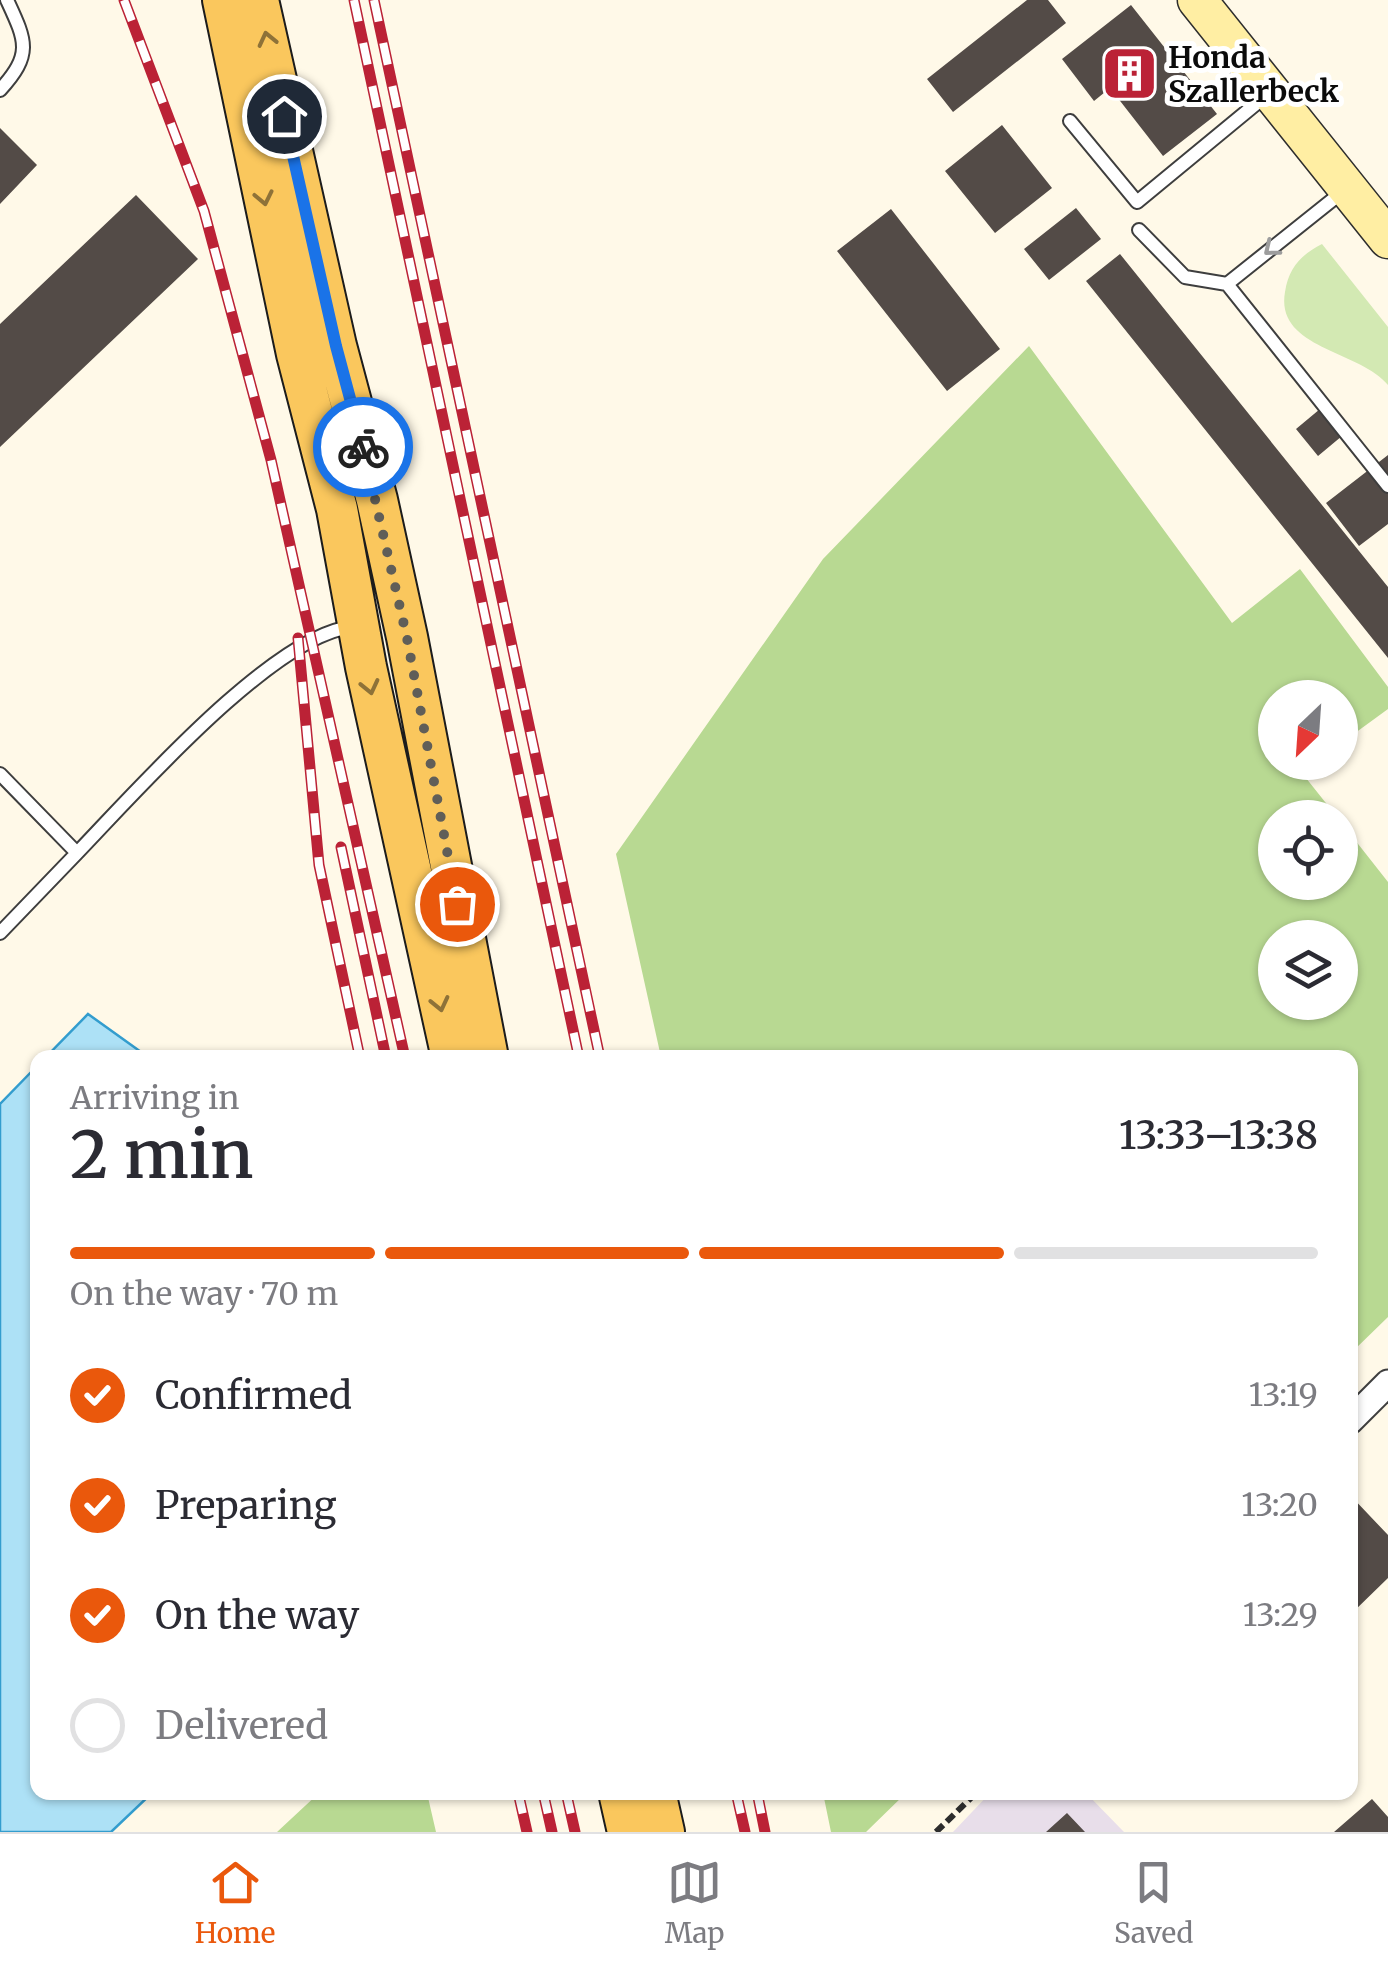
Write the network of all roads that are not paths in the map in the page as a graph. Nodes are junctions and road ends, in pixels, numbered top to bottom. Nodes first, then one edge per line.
1 (7, 0) edge
2 (223, 0) edge
3 (258, 0) edge
4 (1206, 4) edge
5 (0, 90) edge
6 (1270, 92) junction
7 (1070, 121) dead end
8 (1348, 188) junction
9 (1385, 228) edge
10 (1139, 230) dead end
11 (1227, 284) junction
12 (1388, 486) edge
13 (377, 500) junction
14 (371, 552) dead end
15 (349, 612) junction
16 (398, 663) dead end
17 (0, 774) edge
18 (77, 854) junction
19 (450, 866) junction
20 (0, 933) edge
21 (450, 1050) edge
22 (486, 1050) edge
23 (1388, 1383) edge
24 (1358, 1413) edge
25 (621, 1800) edge
26 (657, 1800) edge
27 (628, 1832) edge
28 (664, 1832) edge

1 - 5 lane
2 -> 15 main road
13 -> 3 main road
4 - 6 main road
6 - 7 lane
6 - 8 main road
8 - 9 main road
8 -> 11 lane
10 - 11 lane
11 - 12 lane
13 - 14 lane
13 - 19 main road
15 - 18 lane
15 -> 21 main road
16 - 19 lane
17 - 18 lane
18 - 20 lane
19 - 22 main road
23 - 24 street
25 - 27 main road
26 - 28 main road

